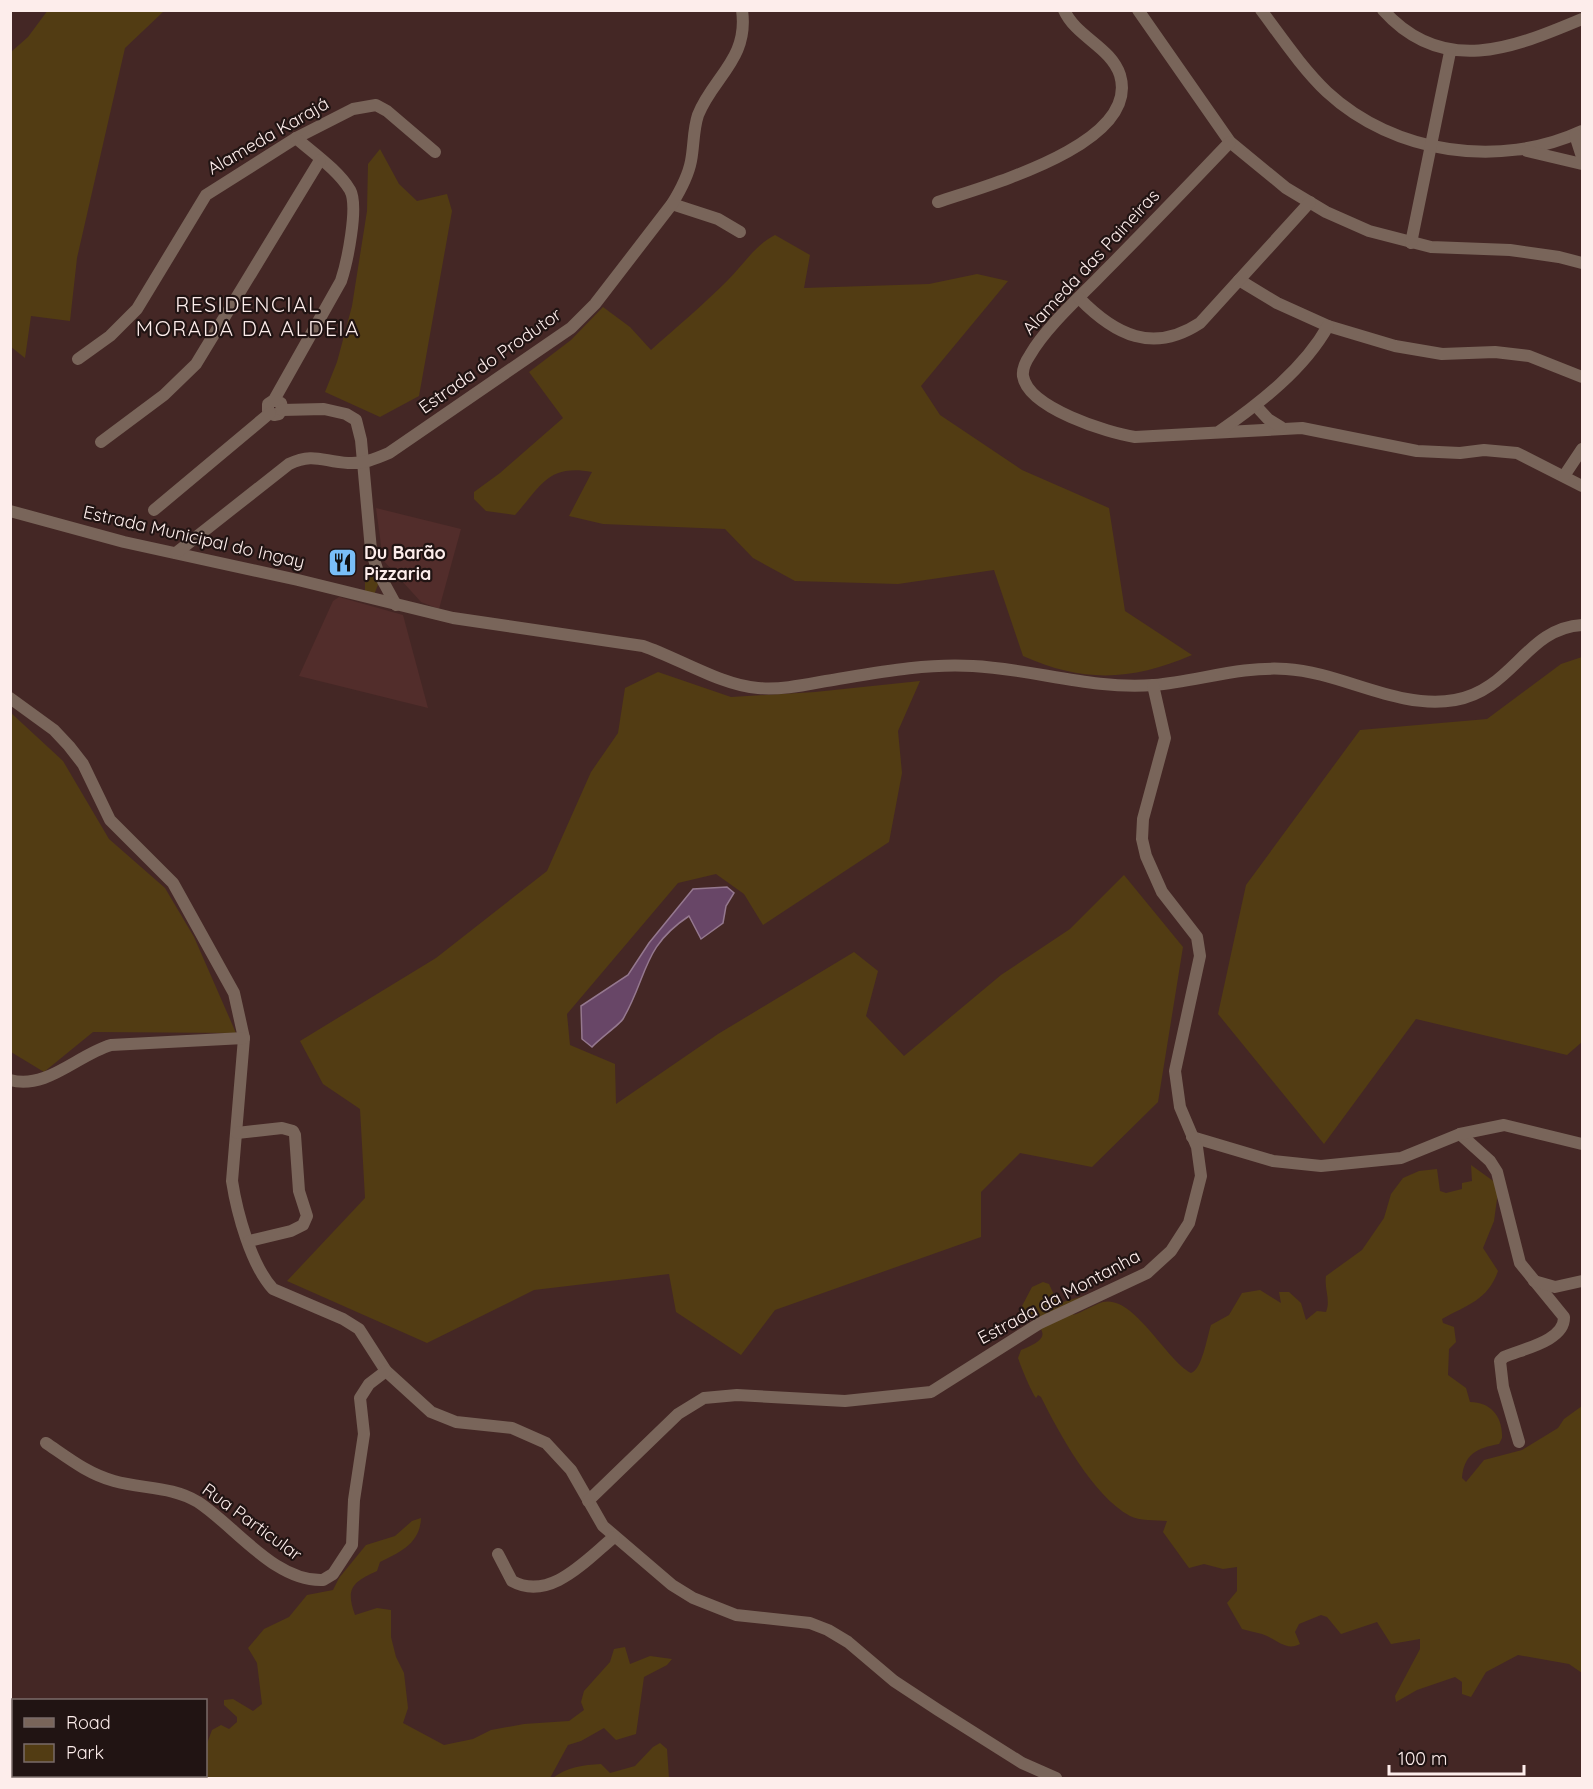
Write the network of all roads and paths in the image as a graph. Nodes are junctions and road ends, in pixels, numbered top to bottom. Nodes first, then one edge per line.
1 (742, 10) edge
2 (1064, 10) edge
3 (1138, 10) edge
4 (1262, 10) edge
5 (1383, 10) edge
6 (1582, 19) edge
7 (1450, 51) junction
8 (1579, 133) edge
9 (296, 138) junction
10 (1558, 141) junction
11 (1230, 142) junction
12 (1430, 146) junction
13 (1526, 150) junction
14 (435, 152) dead end
15 (1582, 157) edge
16 (320, 160) junction
17 (1566, 160) junction
18 (1582, 164) edge
19 (938, 201) dead end
20 (1310, 202) junction
21 (672, 204) junction
22 (740, 232) dead end
23 (1411, 243) junction
24 (1582, 263) edge
25 (1239, 280) junction
26 (1079, 298) junction
27 (1328, 326) junction
28 (78, 359) dead end
29 (1582, 377) edge
30 (1257, 406) junction
31 (275, 408) junction
32 (1242, 416) junction
33 (1281, 427) junction
34 (1248, 429) junction
35 (1221, 431) junction
36 (101, 442) dead end
37 (1582, 449) edge
38 (362, 463) junction
39 (1564, 476) junction
40 (1582, 486) edge
41 (154, 510) dead end
42 (10, 511) edge
43 (176, 553) junction
44 (396, 605) junction
45 (1582, 625) edge
46 (1154, 685) junction
47 (10, 698) edge
48 (244, 1038) junction
49 (10, 1080) edge
50 (237, 1132) junction
51 (1460, 1134) junction
52 (1192, 1137) junction
53 (1582, 1144) edge
54 (249, 1241) junction
55 (1533, 1281) junction
56 (1582, 1281) edge
57 (386, 1371) junction
58 (1518, 1442) dead end
59 (46, 1443) dead end
60 (588, 1501) junction
61 (614, 1537) junction
62 (498, 1554) dead end
63 (1056, 1779) edge

1 - 21 street, Estrada do Produtor
2 - 19 street
3 - 11 street
4 - 12 street
5 - 7 street
6 - 7 street
7 - 12 street
8 - 10 street
8 - 15 street
9 - 14 street, Alameda Karajá
9 - 16 street
9 - 28 street, Alameda Karajá
10 - 13 street
10 - 17 street
11 - 20 street
11 - 26 street, Alameda das Paineiras
12 - 13 street
12 - 23 street
13 - 17 street
16 - 31 street
16 - 36 street
17 - 18 street
20 - 23 street
20 - 25 street
21 - 22 street
21 - 38 street, Estrada do Produtor
23 - 24 street
25 - 26 street
25 - 27 street
26 - 35 street, Alameda das Paineiras
27 - 29 street
27 - 30 street
30 - 32 street
30 - 33 street
31 - 38 street
31 - 41 street
32 - 34 street
32 - 35 street
33 - 34 street, Alameda das Paineiras
33 - 39 street, Alameda das Paineiras
34 - 35 street, Alameda das Paineiras
37 - 39 street
38 - 43 street, Estrada do Produtor
38 - 44 street
39 - 40 street, Alameda das Paineiras
42 - 43 street, Estrada Municipal do Ingay
43 - 44 street, Estrada Municipal do Ingay
44 - 46 street, Estrada Municipal do Ingay
45 - 46 street, Estrada Municipal do Ingay
46 - 52 street, Estrada da Montanha
47 - 48 street
48 - 49 street
48 - 50 street
50 - 54 street
50 - 54 street
51 - 52 street
51 - 53 street
51 - 55 street
52 - 60 street, Estrada da Montanha
54 - 57 street
55 - 56 street
55 - 58 street
57 - 59 street, Rua Particular
57 - 60 street
60 - 61 street
61 - 62 street
61 - 63 street

